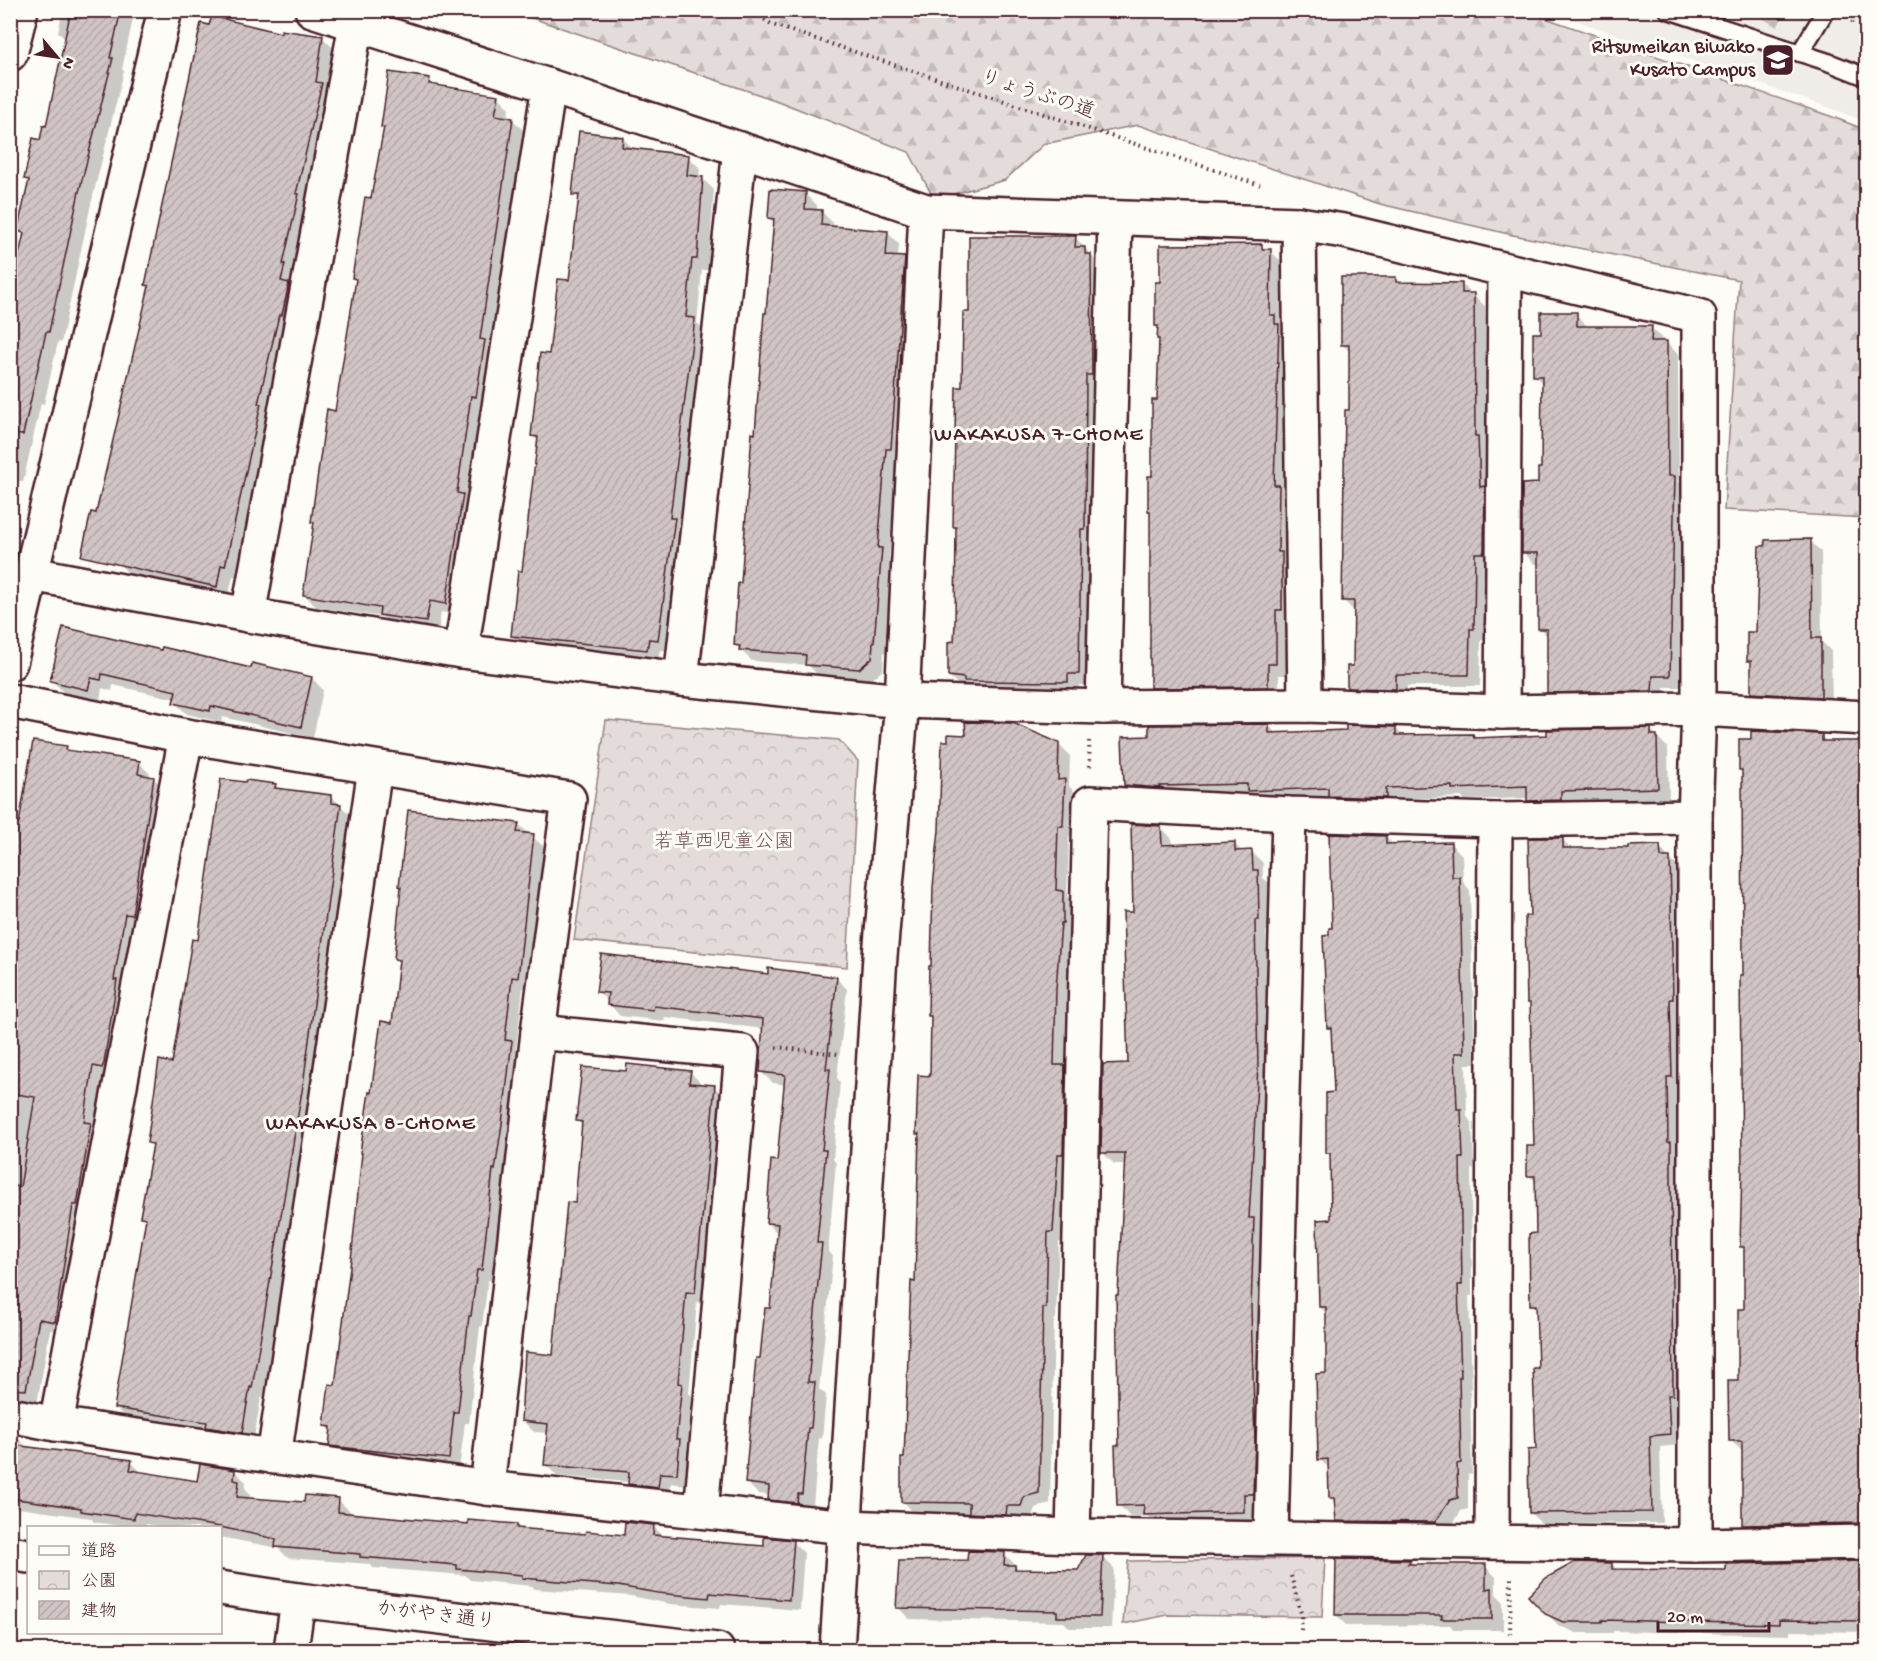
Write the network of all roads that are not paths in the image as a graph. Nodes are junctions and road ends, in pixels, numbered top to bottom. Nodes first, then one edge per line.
1 (21, 10) edge
2 (165, 10) edge
3 (312, 10) edge
4 (1668, 10) edge
5 (1826, 10) edge
6 (356, 24) junction
7 (1800, 53) junction
8 (10, 54) edge
9 (1866, 76) edge
10 (549, 86) junction
11 (740, 149) junction
12 (926, 211) junction
13 (1115, 219) junction
14 (1299, 224) junction
15 (1505, 271) junction
16 (32, 574) junction
17 (248, 615) junction
18 (462, 651) junction
19 (10, 663) edge
20 (681, 679) junction
21 (10, 701) edge
22 (902, 701) junction
23 (1305, 705) junction
24 (1096, 707) junction
25 (1699, 709) junction
26 (1502, 712) junction
27 (1866, 718) edge
28 (186, 736) junction
29 (375, 768) junction
30 (1289, 814) junction
31 (1695, 817) junction
32 (1494, 820) junction
33 (538, 1032) junction
34 (10, 1415) edge
35 (56, 1424) junction
36 (274, 1457) junction
37 (487, 1488) junction
38 (701, 1511) junction
39 (846, 1527) junction
40 (1073, 1536) junction
41 (1279, 1538) junction
42 (1501, 1541) junction
43 (1866, 1542) edge
44 (1695, 1545) junction
45 (10, 1553) edge
46 (27, 1556) edge
47 (222, 1588) edge
48 (297, 1600) junction
49 (291, 1650) edge
50 (717, 1650) edge
51 (837, 1650) edge

1 - 8 street
2 - 16 street
3 - 6 street
4 - 7 lane
5 - 7 lane
6 - 10 street
6 - 17 street
7 - 9 lane
10 - 11 street
10 - 18 street
11 - 12 street
11 - 20 street
12 - 13 street
12 - 22 street
13 - 14 street
13 - 24 street
14 - 15 street
14 - 23 street
15 - 25 street
15 - 26 street
16 - 17 street
16 - 19 street
17 - 18 street
18 - 20 street
20 - 22 street
21 - 28 street
22 - 24 street
22 - 39 street
23 - 24 street
23 - 26 street
25 - 26 street
25 - 27 street
25 - 31 street
28 - 29 street
28 - 35 street
29 - 33 street
29 - 36 street
30 - 32 street
30 - 40 street
30 - 41 street
31 - 32 street
31 - 44 street
32 - 42 street
33 - 37 street
33 - 38 street
34 - 35 street
35 - 36 street
36 - 37 street
37 - 38 street
38 - 39 street
39 - 40 street
39 - 51 street
40 - 41 street
41 - 42 street
42 - 44 street
43 - 44 street
45 - 46 street
47 - 48 street, かがやき通り
48 - 49 street
48 - 50 street, かがやき通り

